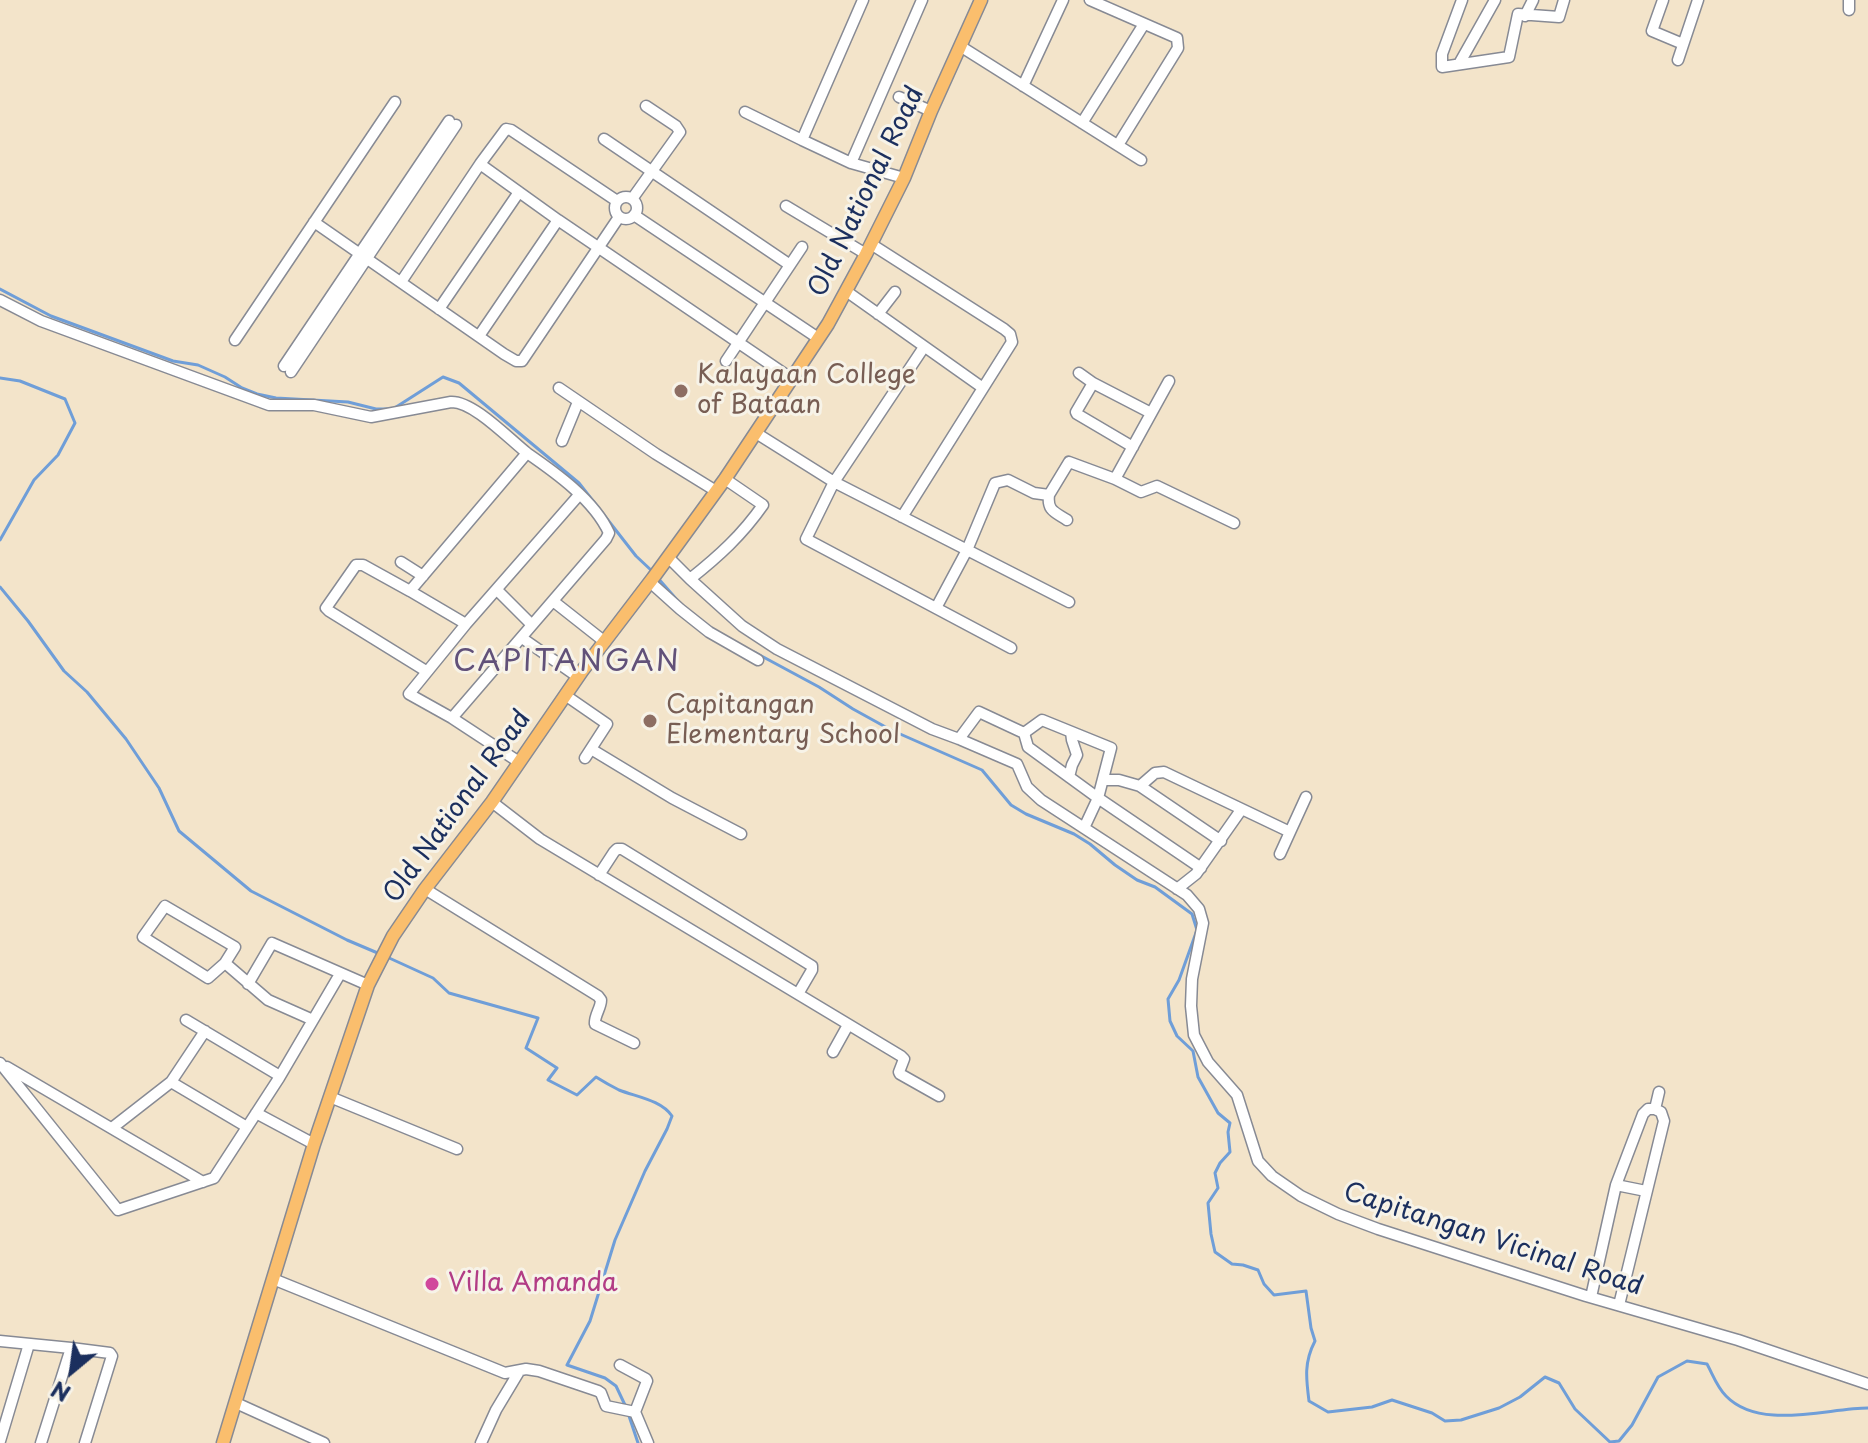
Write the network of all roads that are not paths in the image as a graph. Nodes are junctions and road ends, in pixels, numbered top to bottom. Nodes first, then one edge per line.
1 (863, 0) edge
2 (922, 0) edge
3 (981, 0) edge
4 (1063, 0) edge
5 (1090, 0) edge
6 (1462, 0) edge
7 (1495, 0) edge
8 (1533, 0) edge
9 (1564, 0) edge
10 (1663, 0) edge
11 (1698, 0) edge
12 (1525, 16) junction
13 (1144, 24) junction
14 (1683, 44) junction
15 (960, 46) junction
16 (1678, 60) dead end
17 (1459, 64) junction
18 (1023, 86) junction
19 (899, 97) dead end
20 (395, 102) dead end
21 (646, 106) dead end
22 (931, 111) junction
23 (745, 112) dead end
24 (453, 123) dead end
25 (1082, 123) junction
26 (604, 139) dead end
27 (802, 140) junction
28 (1118, 145) junction
29 (1141, 160) dead end
30 (851, 163) junction
31 (480, 164) junction
32 (651, 171) junction
33 (904, 178) junction
34 (519, 192) junction
35 (632, 199) junction
36 (617, 201) junction
37 (786, 206) dead end
38 (634, 215) junction
39 (619, 217) junction
40 (558, 220) junction
41 (314, 222) junction
42 (598, 247) junction
43 (802, 247) dead end
44 (869, 249) junction
45 (364, 256) junction
46 (790, 265) junction
47 (401, 282) junction
48 (846, 291) junction
49 (895, 292) dead end
50 (0, 300) edge
51 (765, 303) junction
52 (439, 309) junction
53 (878, 314) junction
54 (479, 336) junction
55 (818, 338) junction
56 (235, 340) dead end
57 (738, 342) junction
58 (924, 347) junction
59 (726, 361) dead end
60 (287, 369) dead end
61 (1079, 373) dead end
62 (792, 379) junction
63 (1169, 381) dead end
64 (1093, 383) junction
65 (559, 388) dead end
66 (983, 388) junction
67 (578, 402) junction
68 (1151, 413) junction
69 (756, 433) junction
70 (562, 441) dead end
71 (1133, 447) junction
72 (527, 453) junction
73 (725, 479) junction
74 (1115, 479) junction
75 (834, 482) junction
76 (716, 491) junction
77 (579, 495) junction
78 (1049, 495) junction
79 (902, 517) junction
80 (1067, 520) dead end
81 (1234, 523) dead end
82 (967, 550) junction
83 (668, 557) junction
84 (401, 562) dead end
85 (423, 576) junction
86 (654, 576) junction
87 (690, 579) junction
88 (497, 590) junction
89 (410, 591) junction
90 (553, 601) junction
91 (1069, 602) dead end
92 (936, 608) junction
93 (466, 624) junction
94 (532, 625) junction
95 (522, 638) junction
96 (605, 642) junction
97 (1011, 648) dead end
98 (758, 660) dead end
99 (426, 671) junction
100 (578, 677) junction
101 (565, 695) junction
102 (452, 718) junction
103 (1071, 732) junction
104 (1024, 733) junction
105 (959, 739) junction
106 (519, 762) junction
107 (1069, 777) junction
108 (1103, 780) junction
109 (1140, 786) junction
110 (1306, 797) dead end
111 (1098, 798) junction
112 (492, 802) junction
113 (1241, 810) junction
114 (1084, 828) junction
115 (1290, 832) junction
116 (741, 834) dead end
117 (1221, 841) junction
118 (1280, 854) dead end
119 (1201, 868) junction
120 (599, 875) junction
121 (425, 889) junction
122 (1177, 889) junction
123 (225, 963) junction
124 (340, 974) junction
125 (248, 984) junction
126 (368, 985) junction
127 (798, 994) junction
128 (186, 1020) dead end
129 (313, 1020) junction
130 (848, 1025) junction
131 (205, 1031) junction
132 (634, 1043) dead end
133 (833, 1052) dead end
134 (1, 1063) edge
135 (280, 1076) junction
136 (171, 1082) junction
137 (1659, 1092) dead end
138 (939, 1096) dead end
139 (330, 1097) junction
140 (1655, 1109) junction
141 (256, 1113) junction
142 (247, 1127) junction
143 (112, 1128) junction
144 (314, 1144) junction
145 (457, 1149) dead end
146 (203, 1182) junction
147 (1616, 1185) junction
148 (1646, 1191) junction
149 (273, 1279) junction
150 (1591, 1297) junction
151 (1619, 1305) junction
152 (0, 1341) edge
153 (29, 1344) junction
154 (71, 1348) junction
155 (620, 1365) dead end
156 (520, 1370) junction
157 (1868, 1384) edge
158 (236, 1403) junction
159 (635, 1412) junction
160 (0, 1441) edge
161 (41, 1443) edge
162 (85, 1443) edge
163 (223, 1443) edge
164 (324, 1443) edge
165 (481, 1443) edge
166 (648, 1443) edge

1 - 27 street
2 - 30 street
3 - 15 main road, Old National Road
4 - 18 street
5 - 13 street
6 - 17 street
7 - 17 street
8 - 12 street
9 - 12 street
10 - 14 street
11 - 14 street
12 - 17 street
13 - 25 street
13 - 28 street
14 - 16 street
15 - 18 street
15 - 22 main road, Old National Road
18 - 25 street
19 - 22 street
20 - 41 street
21 - 32 street
22 - 33 main road, Old National Road
23 - 27 street
24 - 45 street
25 - 28 street
26 - 32 street
27 - 30 street
28 - 29 street
30 - 33 street
31 - 34 street
31 - 36 street
31 - 47 street
32 - 35 street
32 - 46 street
33 - 44 main road, Old National Road
34 - 40 street
34 - 52 street
35 - 36 street
35 - 38 street
36 - 39 street
37 - 44 street
38 - 39 street
38 - 51 street
39 - 42 street
40 - 42 street
40 - 54 street
41 - 45 street
41 - 56 street
42 - 54 street
42 - 57 street
43 - 46 street
44 - 48 main road, Old National Road
44 - 66 street
45 - 47 street
45 - 60 street
46 - 51 street
47 - 52 street
48 - 53 street
48 - 55 main road, Old National Road
49 - 53 street
50 - 72 street
51 - 55 street
51 - 57 street
52 - 54 street
53 - 58 street
55 - 62 main road, Old National Road
57 - 59 street
57 - 62 street
58 - 66 street
58 - 75 street
61 - 64 street
62 - 69 main road, Old National Road
63 - 68 street
64 - 68 street
64 - 71 street
65 - 67 street
66 - 79 street
67 - 70 street
67 - 76 street
68 - 71 street
69 - 73 main road, Old National Road
69 - 75 street
71 - 74 street
72 - 77 street
72 - 85 street
73 - 76 main road, Old National Road
73 - 87 street
74 - 78 street
74 - 81 street
75 - 79 street
75 - 92 street
76 - 83 main road, Old National Road
77 - 88 street
77 - 90 street
78 - 80 street
78 - 82 street
79 - 82 street
82 - 91 street
82 - 92 street
83 - 86 main road, Old National Road
83 - 87 street, Capitangan Vicinal Road
84 - 85 street
85 - 89 street
86 - 96 main road, Old National Road
86 - 98 street
87 - 105 street, Capitangan Vicinal Road
88 - 93 street
88 - 94 street
89 - 93 street
89 - 99 street
90 - 94 street
90 - 96 street
92 - 97 street
93 - 99 street
94 - 95 street
95 - 100 street
95 - 102 street
96 - 100 main road, Old National Road
99 - 102 street
100 - 101 main road, Old National Road
101 - 106 main road, Old National Road
101 - 116 street
102 - 106 street
103 - 104 street
103 - 107 street
103 - 108 street
104 - 105 street
104 - 107 street
105 - 114 street, Capitangan Vicinal Road
106 - 112 main road, Old National Road
107 - 111 street
108 - 109 street
108 - 111 street
109 - 113 street
109 - 117 street
110 - 115 street
111 - 114 street
111 - 119 street
112 - 120 street
112 - 121 main road, Old National Road
113 - 115 street
113 - 117 street
114 - 122 street, Capitangan Vicinal Road
115 - 118 street
117 - 119 street
119 - 122 street
120 - 127 street
120 - 127 street
121 - 126 main road, Old National Road
121 - 132 street
122 - 150 street, Capitangan Vicinal Road
123 - 123 street
123 - 125 street
124 - 125 street
124 - 126 street
124 - 129 street
125 - 129 street
126 - 139 main road, Old National Road
127 - 130 street
128 - 131 street
129 - 135 street
130 - 133 street
130 - 138 street
131 - 135 street
131 - 136 street
134 - 143 street
134 - 146 street
135 - 141 street
136 - 142 street
136 - 143 street
137 - 140 street
139 - 144 main road, Old National Road
139 - 145 street
140 - 147 street
140 - 148 street
141 - 142 street
141 - 144 street
142 - 146 street
143 - 146 street
144 - 149 main road, Old National Road
147 - 148 street
147 - 150 street
148 - 151 street
149 - 156 street
149 - 158 main road, Old National Road
150 - 151 street, Capitangan Vicinal Road
151 - 157 street, Capitangan Vicinal Road
152 - 153 street
153 - 154 street
153 - 160 street
154 - 161 street
154 - 162 street
155 - 159 street
156 - 159 street
156 - 165 street
158 - 163 main road, Old National Road
158 - 164 street
159 - 166 street

